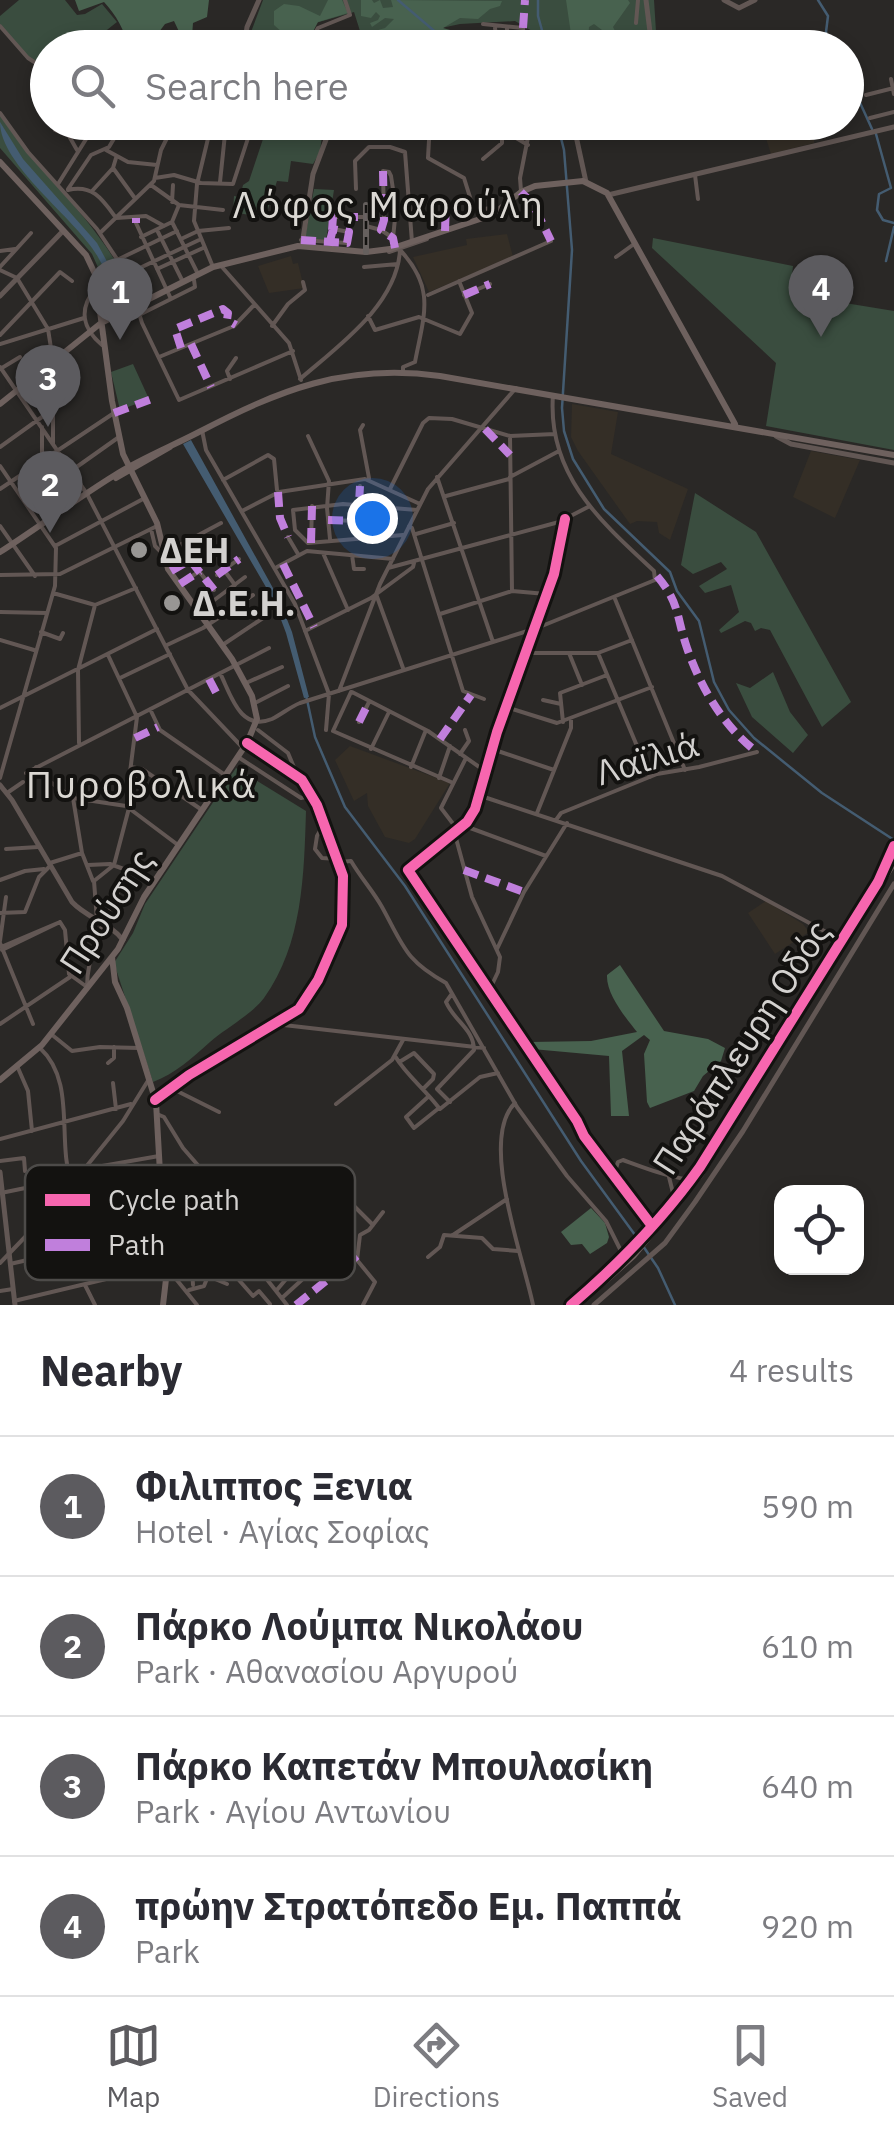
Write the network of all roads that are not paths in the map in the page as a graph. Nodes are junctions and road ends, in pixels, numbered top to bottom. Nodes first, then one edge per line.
1 (259, 0) edge
2 (346, 0) edge
3 (638, 0) edge
4 (646, 0) edge
5 (724, 0) edge
6 (755, 0) edge
7 (484, 24) dead end
8 (636, 24) dead end
9 (0, 26) edge
10 (495, 26) junction
11 (508, 27) joint
12 (246, 30) edge
13 (317, 30) edge
14 (496, 30) edge
15 (523, 30) edge
16 (650, 30) edge
17 (30, 60) edge
18 (891, 79) dead end
19 (894, 90) edge
20 (866, 95) dead end
21 (894, 112) edge
22 (0, 113) edge
23 (870, 118) dead end
24 (894, 127) edge
25 (864, 134) edge
26 (72, 140) edge
27 (85, 140) edge
28 (87, 140) edge
29 (112, 140) edge
30 (167, 140) edge
31 (208, 140) edge
32 (224, 140) edge
33 (247, 140) edge
34 (325, 140) edge
35 (428, 140) edge
36 (502, 140) edge
37 (519, 140) edge
38 (529, 140) edge
39 (576, 140) edge
40 (840, 140) edge
41 (528, 146) junction
42 (106, 150) junction
43 (78, 151) junction
44 (93, 154) junction
45 (436, 154) dead end
46 (195, 157) dead end
47 (116, 158) junction
48 (204, 159) junction
49 (483, 159) dead end
50 (0, 162) edge
51 (440, 164) junction
52 (157, 165) junction
53 (113, 168) junction
54 (695, 175) junction
55 (156, 178) junction
56 (583, 181) junction
57 (197, 182) junction
58 (220, 182) junction
59 (58, 184) junction
60 (151, 185) junction
61 (174, 185) dead end
62 (356, 190) dead end
63 (92, 191) junction
64 (67, 192) junction
65 (522, 192) junction
66 (608, 196) junction
67 (135, 198) junction
68 (698, 199) dead end
69 (446, 201) dead end
70 (172, 202) junction
71 (179, 205) junction
72 (194, 208) junction
73 (224, 210) dead end
74 (474, 210) junction
75 (498, 212) junction
76 (366, 216) dead end
77 (115, 218) junction
78 (484, 218) junction
79 (172, 222) junction
80 (136, 223) dead end
81 (164, 226) junction
82 (366, 226) dead end
83 (229, 228) dead end
84 (63, 230) junction
85 (157, 230) junction
86 (332, 230) junction
87 (381, 230) junction
88 (177, 231) junction
89 (445, 231) junction
90 (31, 232) dead end
91 (196, 232) junction
92 (100, 234) junction
93 (428, 236) junction
94 (142, 237) junction
95 (161, 238) junction
96 (393, 238) junction
97 (181, 239) junction
98 (200, 240) junction
99 (552, 241) dead end
100 (302, 242) junction
101 (330, 242) junction
102 (412, 242) junction
103 (634, 244) junction
104 (146, 246) junction
105 (184, 247) junction
106 (204, 247) junction
107 (398, 249) junction
108 (18, 250) junction
109 (0, 251) edge
110 (169, 254) junction
111 (188, 254) junction
112 (616, 257) dead end
113 (117, 260) junction
114 (154, 262) junction
115 (173, 262) junction
116 (398, 264) junction
117 (217, 266) junction
118 (364, 267) dead end
119 (0, 269) edge
120 (158, 270) junction
121 (127, 274) junction
122 (195, 276) junction
123 (17, 278) junction
124 (459, 281) junction
125 (72, 282) dead end
126 (183, 282) junction
127 (303, 282) dead end
128 (490, 284) dead end
129 (96, 286) junction
130 (167, 290) junction
131 (428, 295) junction
132 (464, 295) junction
133 (0, 296) edge
134 (172, 299) junction
135 (32, 301) junction
136 (103, 304) junction
137 (137, 305) junction
138 (254, 305) junction
139 (116, 315) junction
140 (140, 315) junction
141 (368, 316) junction
142 (84, 318) junction
143 (423, 318) junction
144 (103, 322) junction
145 (272, 326) junction
146 (48, 329) junction
147 (89, 332) junction
148 (0, 334) edge
149 (0, 344) edge
150 (104, 346) junction
151 (293, 351) junction
152 (20, 357) dead end
153 (159, 357) junction
154 (236, 358) dead end
155 (53, 361) junction
156 (0, 368) edge
157 (403, 372) junction
158 (230, 378) junction
159 (301, 382) junction
160 (516, 388) junction
161 (16, 391) junction
162 (555, 395) junction
163 (0, 404) edge
164 (53, 409) junction
165 (114, 414) junction
166 (38, 420) junction
167 (362, 425) dead end
168 (736, 425) junction
169 (42, 427) junction
170 (482, 428) junction
171 (199, 432) junction
172 (770, 432) junction
173 (555, 434) junction
174 (308, 436) dead end
175 (510, 436) junction
176 (120, 437) junction
177 (53, 444) junction
178 (0, 447) edge
179 (58, 451) junction
180 (560, 451) junction
181 (894, 455) edge
182 (49, 457) junction
183 (42, 462) junction
184 (894, 463) edge
185 (131, 465) junction
186 (0, 466) edge
187 (71, 471) junction
188 (437, 477) junction
189 (510, 478) junction
190 (222, 480) junction
191 (370, 480) junction
192 (11, 483) junction
193 (329, 484) junction
194 (360, 486) dead end
195 (0, 489) edge
196 (390, 489) junction
197 (278, 492) junction
198 (87, 494) junction
199 (446, 496) junction
200 (144, 498) junction
201 (54, 503) junction
202 (327, 505) junction
203 (312, 506) junction
204 (359, 506) junction
205 (418, 507) junction
206 (588, 507) junction
207 (392, 508) junction
208 (64, 510) junction
209 (242, 511) junction
210 (54, 516) junction
211 (360, 520) junction
212 (566, 520) junction
213 (101, 521) junction
214 (328, 522) junction
215 (388, 522) junction
216 (454, 522) junction
217 (221, 523) dead end
218 (41, 525) junction
219 (0, 526) edge
220 (314, 526) junction
221 (409, 526) junction
222 (154, 527) junction
223 (414, 534) junction
224 (388, 535) junction
225 (404, 535) junction
226 (510, 535) junction
227 (199, 536) junction
228 (362, 536) junction
229 (288, 537) dead end
230 (190, 540) junction
231 (330, 540) junction
232 (12, 544) junction
233 (310, 544) junction
234 (55, 546) junction
235 (115, 547) junction
236 (462, 548) junction
237 (0, 552) edge
238 (323, 553) junction
239 (164, 554) junction
240 (215, 554) dead end
241 (298, 555) junction
242 (352, 555) junction
243 (393, 558) junction
244 (239, 559) dead end
245 (422, 559) junction
246 (204, 562) dead end
247 (414, 562) junction
248 (275, 568) junction
249 (388, 568) junction
250 (364, 569) dead end
251 (224, 570) junction
252 (171, 571) junction
253 (200, 571) junction
254 (0, 575) edge
255 (56, 575) junction
256 (35, 576) junction
257 (217, 576) dead end
258 (245, 577) dead end
259 (180, 584) junction
260 (234, 584) junction
261 (136, 588) junction
262 (214, 590) dead end
263 (512, 591) junction
264 (53, 593) junction
265 (376, 594) junction
266 (548, 594) junction
267 (253, 595) dead end
268 (614, 597) junction
269 (480, 601) junction
270 (95, 605) junction
271 (348, 610) junction
272 (0, 612) edge
273 (198, 612) junction
274 (47, 614) junction
275 (440, 614) junction
276 (266, 616) dead end
277 (207, 626) junction
278 (537, 628) junction
279 (157, 629) junction
280 (306, 631) junction
281 (41, 632) junction
282 (62, 632) dead end
283 (0, 640) edge
284 (632, 640) junction
285 (493, 642) junction
286 (222, 645) junction
287 (166, 646) junction
288 (269, 648) dead end
289 (35, 651) junction
290 (528, 653) junction
291 (569, 653) junction
292 (598, 653) junction
293 (108, 654) junction
294 (170, 654) junction
295 (452, 654) junction
296 (236, 664) junction
297 (282, 667) dead end
298 (78, 668) junction
299 (404, 670) junction
300 (220, 673) junction
301 (607, 676) junction
302 (120, 679) junction
303 (246, 684) junction
304 (582, 685) junction
305 (288, 686) dead end
306 (652, 687) junction
307 (188, 690) junction
308 (349, 690) junction
309 (339, 691) junction
310 (326, 695) junction
311 (21, 698) junction
312 (484, 700) dead end
313 (543, 700) dead end
314 (618, 701) junction
315 (369, 702) junction
316 (561, 704) junction
317 (505, 706) junction
318 (256, 707) junction
319 (0, 708) edge
320 (150, 709) junction
321 (389, 712) junction
322 (137, 716) junction
323 (271, 719) junction
324 (570, 720) junction
325 (358, 722) dead end
326 (563, 722) junction
327 (326, 730) dead end
328 (426, 730) junction
329 (464, 730) dead end
330 (251, 736) junction
331 (80, 745) junction
332 (450, 746) junction
333 (371, 748) junction
334 (491, 748) junction
335 (756, 752) dead end
336 (460, 754) junction
337 (238, 757) junction
338 (466, 758) junction
339 (411, 766) junction
340 (36, 767) junction
341 (131, 767) junction
342 (2, 768) edge
343 (554, 770) junction
344 (685, 770) junction
345 (485, 771) junction
346 (26, 774) dead end
347 (225, 775) junction
348 (650, 776) junction
349 (298, 777) junction
350 (440, 778) junction
351 (0, 782) edge
352 (23, 782) dead end
353 (451, 782) junction
354 (128, 788) dead end
355 (7, 792) junction
356 (310, 795) junction
357 (479, 795) junction
358 (73, 798) junction
359 (129, 808) junction
360 (202, 810) junction
361 (536, 814) junction
362 (556, 820) junction
363 (566, 823) junction
364 (324, 824) junction
365 (458, 829) junction
366 (178, 846) junction
367 (894, 846) edge
368 (38, 847) junction
369 (6, 848) dead end
370 (82, 852) junction
371 (546, 856) junction
372 (338, 861) junction
373 (894, 861) edge
374 (88, 865) junction
375 (114, 865) junction
376 (47, 866) junction
377 (129, 870) junction
378 (0, 880) edge
379 (154, 880) junction
380 (94, 881) junction
381 (894, 884) edge
382 (6, 897) dead end
383 (2, 912) edge
384 (103, 923) junction
385 (130, 926) junction
386 (124, 940) junction
387 (842, 940) junction
388 (0, 946) edge
389 (497, 949) junction
390 (113, 956) junction
391 (103, 968) junction
392 (70, 977) junction
393 (115, 982) junction
394 (87, 987) junction
395 (488, 990) junction
396 (453, 994) junction
397 (26, 1007) junction
398 (285, 1022) junction
399 (0, 1024) edge
400 (34, 1024) dead end
401 (52, 1034) junction
402 (403, 1040) junction
403 (474, 1046) junction
404 (114, 1047) junction
405 (40, 1048) junction
406 (139, 1048) junction
407 (484, 1048) junction
408 (395, 1056) junction
409 (400, 1062) junction
410 (108, 1063) dead end
411 (18, 1068) junction
412 (498, 1073) junction
413 (0, 1080) edge
414 (149, 1080) junction
415 (113, 1083) dead end
416 (171, 1088) junction
417 (422, 1089) junction
418 (429, 1096) junction
419 (155, 1100) junction
420 (450, 1102) junction
421 (132, 1103) junction
422 (515, 1103) junction
423 (336, 1104) dead end
424 (417, 1106) junction
425 (116, 1109) junction
426 (438, 1111) junction
427 (219, 1112) dead end
428 (157, 1114) junction
429 (429, 1118) junction
430 (63, 1122) junction
431 (32, 1131) junction
432 (0, 1140) edge
433 (159, 1156) junction
434 (0, 1161) edge
435 (25, 1165) edge
436 (68, 1165) edge
437 (86, 1165) edge
438 (103, 1165) edge
439 (159, 1165) edge
440 (198, 1165) edge
441 (0, 1174) edge
442 (614, 1174) junction
443 (669, 1177) junction
444 (691, 1180) junction
445 (2, 1193) edge
446 (508, 1198) junction
447 (675, 1201) junction
448 (355, 1205) edge
449 (383, 1212) dead end
450 (3, 1213) edge
451 (373, 1225) junction
452 (652, 1226) junction
453 (452, 1234) junction
454 (4, 1235) edge
455 (646, 1236) junction
456 (25, 1238) edge
457 (518, 1251) junction
458 (8, 1255) junction
459 (428, 1256) dead end
460 (628, 1256) junction
461 (0, 1260) edge
462 (25, 1261) edge
463 (10, 1264) junction
464 (106, 1280) edge
465 (166, 1280) edge
466 (177, 1280) edge
467 (192, 1280) edge
468 (206, 1280) edge
469 (218, 1280) edge
470 (239, 1280) edge
471 (267, 1280) edge
472 (288, 1280) edge
473 (298, 1280) edge
474 (84, 1284) junction
475 (180, 1284) junction
476 (227, 1284) dead end
477 (191, 1288) junction
478 (13, 1289) junction
479 (0, 1291) edge
480 (278, 1294) junction
481 (15, 1303) edge
482 (195, 1303) edge
483 (95, 1305) edge
484 (163, 1305) edge
485 (270, 1305) edge
486 (287, 1305) edge
487 (363, 1305) edge
488 (533, 1305) edge
489 (574, 1305) edge
490 (594, 1305) edge

1 - 12 street
2 - 13 street
3 - 8 street
4 - 16 street
5 - 6 street
7 - 10 street
9 - 17 street
10 - 11 street
10 - 14 street
11 - 15 street
18 - 19 street
19 - 20 street
21 - 23 street
22 - 59 street
24 - 25 street
26 - 43 street
27 - 43 street
28 - 44 street
29 - 42 street
30 - 52 street
31 - 48 street
32 - 58 street
33 - 58 street
34 - 100 street
35 - 51 street
36 - 49 street
37 - 41 street
38 - 41 street
39 - 56 street
40 - 54 street
41 - 65 street
42 - 44 street
42 - 47 street
43 - 59 street
44 - 64 street
45 - 51 street
46 - 48 street
47 - 52 street
47 - 53 street
48 - 57 street
50 - 84 main road
51 - 74 street
52 - 55 street
53 - 63 street
53 - 67 street
54 - 66 street
54 - 68 street
55 - 57 street
55 - 60 street
56 - 65 main road
56 - 66 main road
57 - 58 street
57 - 72 street
59 - 64 street
60 - 67 street
60 - 70 street
61 - 70 street
62 - 102 street
63 - 64 street
63 - 77 street
64 - 92 street
65 - 75 main road
66 - 103 main road
67 - 77 street
69 - 89 street
70 - 71 street
71 - 72 street
71 - 79 street
72 - 73 street
72 - 91 street
74 - 75 street
74 - 78 street
75 - 78 main road
76 - 86 street
77 - 81 street
77 - 92 street
78 - 89 main road
79 - 81 street
79 - 88 street
80 - 94 street
81 - 85 street
82 - 87 street
83 - 91 street
84 - 123 street
84 - 129 main road
85 - 94 street
85 - 95 street
86 - 101 street
86 - 101 street
87 - 96 street
87 - 96 street
88 - 95 street
88 - 97 street
89 - 93 main road
90 - 108 street
91 - 97 street
91 - 98 street
92 - 113 street
93 - 102 main road
93 - 107 street
94 - 104 street
95 - 104 street
95 - 110 street
96 - 107 street
97 - 105 street
98 - 105 street
98 - 106 street
99 - 124 street
100 - 101 street
100 - 107 main road
100 - 117 main road
102 - 107 main road
103 - 112 street
103 - 168 main road
104 - 113 street
104 - 114 street
105 - 110 street
105 - 111 street
106 - 111 street
106 - 117 street
107 - 116 street
107 - 131 street
108 - 109 street
108 - 119 street
110 - 114 street
110 - 115 street
111 - 115 street
111 - 122 street
113 - 121 street
114 - 120 street
114 - 121 street
115 - 120 street
115 - 126 street
116 - 118 street
116 - 141 street
117 - 122 main road
117 - 138 street
119 - 123 street
120 - 130 street
121 - 137 street
122 - 126 main road
122 - 134 street
123 - 133 street
123 - 135 street
124 - 131 street
124 - 132 street
125 - 135 street
126 - 130 main road
127 - 145 street
128 - 132 street
129 - 136 main road
129 - 142 street
129 - 144 main road
130 - 134 street
130 - 137 main road
131 - 143 street
132 - 143 street
134 - 140 street
135 - 146 street
135 - 148 street
136 - 139 main road
136 - 144 main road
137 - 139 main road
137 - 140 street
138 - 145 street
138 - 153 street
139 - 144 main road
140 - 153 street
141 - 143 street
141 - 159 street
142 - 146 street
142 - 147 street
143 - 157 street
144 - 147 main road
144 - 150 main road
145 - 151 street
146 - 149 street
146 - 155 street
147 - 150 street
147 - 155 main road
150 - 165 main road
151 - 158 street
151 - 159 street
152 - 156 street
153 - 158 street
154 - 158 street
155 - 161 main road
155 - 164 street
156 - 161 street
157 - 159 main road
157 - 160 main road
159 - 171 main road
160 - 162 main road
160 - 170 street
161 - 163 main road
161 - 166 street
162 - 168 main road
162 - 173 street
164 - 166 street
164 - 177 street
165 - 176 main road
165 - 179 street
166 - 169 street
166 - 178 street
167 - 191 street
168 - 172 main road
169 - 177 street
169 - 183 street
170 - 175 street
170 - 188 street
170 - 196 street
171 - 185 main road
171 - 190 street
172 - 181 main road
172 - 184 street
173 - 175 street
173 - 180 street
174 - 193 street
175 - 189 street
176 - 185 main road
176 - 187 street
177 - 179 street
179 - 182 street
179 - 187 street
180 - 189 street
180 - 206 street
182 - 183 street
182 - 201 street
183 - 192 street
185 - 198 main road
185 - 200 main road
186 - 192 street
187 - 198 street
188 - 199 street
188 - 205 street
189 - 199 street
189 - 226 street
190 - 197 street
190 - 209 street
191 - 193 street
191 - 196 street
192 - 195 street
192 - 218 street
193 - 197 street
193 - 202 street
194 - 204 street
196 - 205 street
197 - 209 street
198 - 208 main road
198 - 213 street
199 - 216 street
200 - 213 street
200 - 222 main road
201 - 208 street
201 - 210 street
202 - 203 street
202 - 204 street
202 - 214 street
203 - 220 street
203 - 233 street
204 - 207 street
204 - 211 street
205 - 207 street
205 - 221 street
206 - 212 street
206 - 268 street
207 - 215 street
208 - 210 main road
209 - 248 street
210 - 218 main road
211 - 214 street
211 - 215 street
211 - 228 street
212 - 226 street
212 - 266 street
213 - 234 street
213 - 235 street
214 - 220 street
214 - 231 street
215 - 224 street
216 - 223 street
216 - 236 street
217 - 227 street
218 - 232 main road
218 - 234 street
219 - 232 street
220 - 233 street
221 - 223 street
221 - 225 street
222 - 235 street
222 - 239 main road
223 - 245 street
224 - 225 street
224 - 228 street
225 - 243 street
226 - 236 street
226 - 263 street
227 - 230 street
227 - 240 street
228 - 231 street
229 - 241 street
230 - 239 street
230 - 246 street
231 - 233 street
232 - 237 main road
232 - 256 street
234 - 255 street
235 - 255 street
235 - 261 street
236 - 245 street
236 - 269 street
238 - 241 street
238 - 242 street
238 - 271 street
239 - 252 main road
241 - 248 street
242 - 243 street
242 - 250 street
243 - 249 street
244 - 251 street
245 - 247 street
245 - 275 street
247 - 249 street
247 - 265 street
248 - 280 street
249 - 265 street
251 - 257 street
251 - 260 street
252 - 253 street
252 - 259 main road
253 - 259 street
253 - 262 street
254 - 256 street
255 - 256 street
255 - 264 street
258 - 260 street
259 - 273 main road
260 - 273 street
261 - 270 street
261 - 279 street
263 - 266 street
263 - 269 street
264 - 270 street
264 - 274 street
265 - 271 street
265 - 299 street
265 - 309 street
266 - 278 street
267 - 277 street
268 - 278 street
268 - 284 street
269 - 275 street
269 - 285 street
270 - 298 street
271 - 280 street
272 - 274 street
273 - 277 main road
274 - 281 street
275 - 295 street
276 - 286 street
277 - 286 main road
277 - 287 street
278 - 285 street
278 - 290 street
279 - 287 street
279 - 293 street
280 - 310 street
281 - 282 street
281 - 289 street
283 - 289 street
284 - 292 street
284 - 306 street
285 - 295 street
286 - 296 main road
287 - 294 street
288 - 296 street
289 - 311 street
290 - 291 street
290 - 317 street
291 - 292 street
291 - 304 street
292 - 301 street
293 - 298 street
293 - 302 street
294 - 302 street
294 - 307 street
295 - 299 street
295 - 312 street
296 - 300 street
296 - 303 main road
297 - 303 street
298 - 311 street
298 - 331 street
299 - 308 street
300 - 307 street
300 - 330 street
301 - 304 street
301 - 314 street
302 - 322 street
303 - 318 main road
304 - 316 street
305 - 318 street
306 - 314 street
306 - 344 street
307 - 320 street
307 - 330 street
308 - 309 street
308 - 315 street
308 - 333 street
309 - 310 street
310 - 323 street
310 - 327 street
311 - 319 street
311 - 342 street
313 - 316 street
314 - 324 street
314 - 348 street
315 - 321 street
315 - 325 street
316 - 326 street
317 - 326 street
317 - 334 street
318 - 323 street
318 - 330 main road
320 - 322 street
320 - 347 street
321 - 328 street
321 - 333 street
322 - 331 street
322 - 341 street
323 - 330 street
324 - 326 street
324 - 343 street
328 - 332 street
328 - 339 street
329 - 336 street
330 - 337 main road, Προύσης
330 - 349 street
330 - 349 street
331 - 340 street
332 - 336 street
332 - 350 street
333 - 339 street
334 - 343 street
334 - 345 street
335 - 344 street, Λαϊλιά
336 - 338 street
337 - 347 main road, Προύσης
337 - 356 street
338 - 345 street
338 - 353 street
339 - 350 street
340 - 346 street
340 - 358 street
341 - 354 street
341 - 360 street
342 - 351 street
343 - 361 street
344 - 348 street, Λαϊλιά
345 - 357 street
347 - 360 main road, Προύσης
348 - 362 street, Λαϊλιά
349 - 356 street
350 - 353 street
351 - 355 street
352 - 355 street
353 - 365 street
355 - 368 street
356 - 364 street
357 - 361 street
357 - 365 street
358 - 359 street
358 - 370 street
359 - 366 street
359 - 375 street
360 - 366 main road, Προύσης
361 - 362 street
362 - 363 street
363 - 371 street, Λαϊλιά
363 - 387 street
364 - 372 street
364 - 372 street
365 - 371 street
365 - 389 street
365 - 395 street
366 - 379 main road, Προύσης
367 - 387 street, Παράπλευρη Οδός
368 - 369 street
368 - 376 street
370 - 374 street
370 - 376 street
371 - 389 street, Λαϊλιά
372 - 396 street
372 - 398 street
373 - 455 main road
374 - 375 street
374 - 380 street
375 - 377 street
375 - 380 street
376 - 378 street
376 - 383 street
376 - 384 street
377 - 379 street
377 - 384 street
379 - 385 main road, Προύσης
380 - 384 street
381 - 490 street, Παράπλευρη Οδός
382 - 383 street
383 - 388 street
384 - 385 street
384 - 386 street
384 - 394 street
385 - 386 main road, Προύσης
386 - 390 main road, Προύσης
387 - 444 street, Παράπλευρη Οδός
388 - 392 street
388 - 397 street
389 - 395 street, Λαϊλιά
390 - 391 main road, Προύσης
390 - 393 main road
391 - 393 main road
391 - 394 main road, Προύσης
392 - 394 street
392 - 397 street
393 - 406 main road
394 - 401 main road, Προύσης
395 - 442 street
396 - 403 street
396 - 407 street
397 - 399 street
397 - 400 street
398 - 402 street
398 - 416 street
401 - 404 street
401 - 405 main road, Προύσης
402 - 403 street
402 - 408 street
403 - 407 street
403 - 420 street
404 - 406 street
404 - 410 street
405 - 411 main road, Προύσης
405 - 430 street
406 - 414 main road
407 - 412 street
408 - 409 street
408 - 423 street
409 - 417 street
409 - 417 street
411 - 413 main road, Προύσης
411 - 431 street
412 - 420 street
412 - 422 street
414 - 419 main road
414 - 421 street
415 - 425 street
416 - 419 street
416 - 427 street
417 - 418 street
418 - 424 street
418 - 426 street
419 - 428 main road
420 - 426 street
421 - 425 street
421 - 437 street
422 - 446 street
422 - 460 street
424 - 429 street
424 - 429 street
425 - 430 street
426 - 429 street
428 - 433 main road
428 - 440 street
430 - 431 street
430 - 436 street
431 - 432 street
433 - 438 street
433 - 439 main road
434 - 435 street
441 - 445 street
442 - 443 street
442 - 452 street
443 - 444 street
443 - 447 street
444 - 447 street, Παράπλευρη Οδός
445 - 450 street
446 - 453 street
446 - 457 street
447 - 452 street, Παράπλευρη Οδός
448 - 451 street
449 - 451 street
450 - 454 street
451 - 487 street
452 - 455 street, Παράπλευρη Οδός
453 - 457 street
453 - 459 street
454 - 458 street
455 - 460 main road
455 - 460 street, Παράπλευρη Οδός
456 - 458 street
457 - 488 street
458 - 461 street
458 - 463 street
460 - 489 main road
462 - 463 street
463 - 478 street
464 - 474 street
465 - 484 main road
466 - 475 street
467 - 477 street
468 - 477 street
469 - 476 street
470 - 485 street
471 - 480 street
472 - 480 street
473 - 480 street
474 - 481 street
474 - 483 street
475 - 477 street
475 - 482 street
477 - 482 street
478 - 479 street
478 - 481 street
480 - 485 street
480 - 486 street

